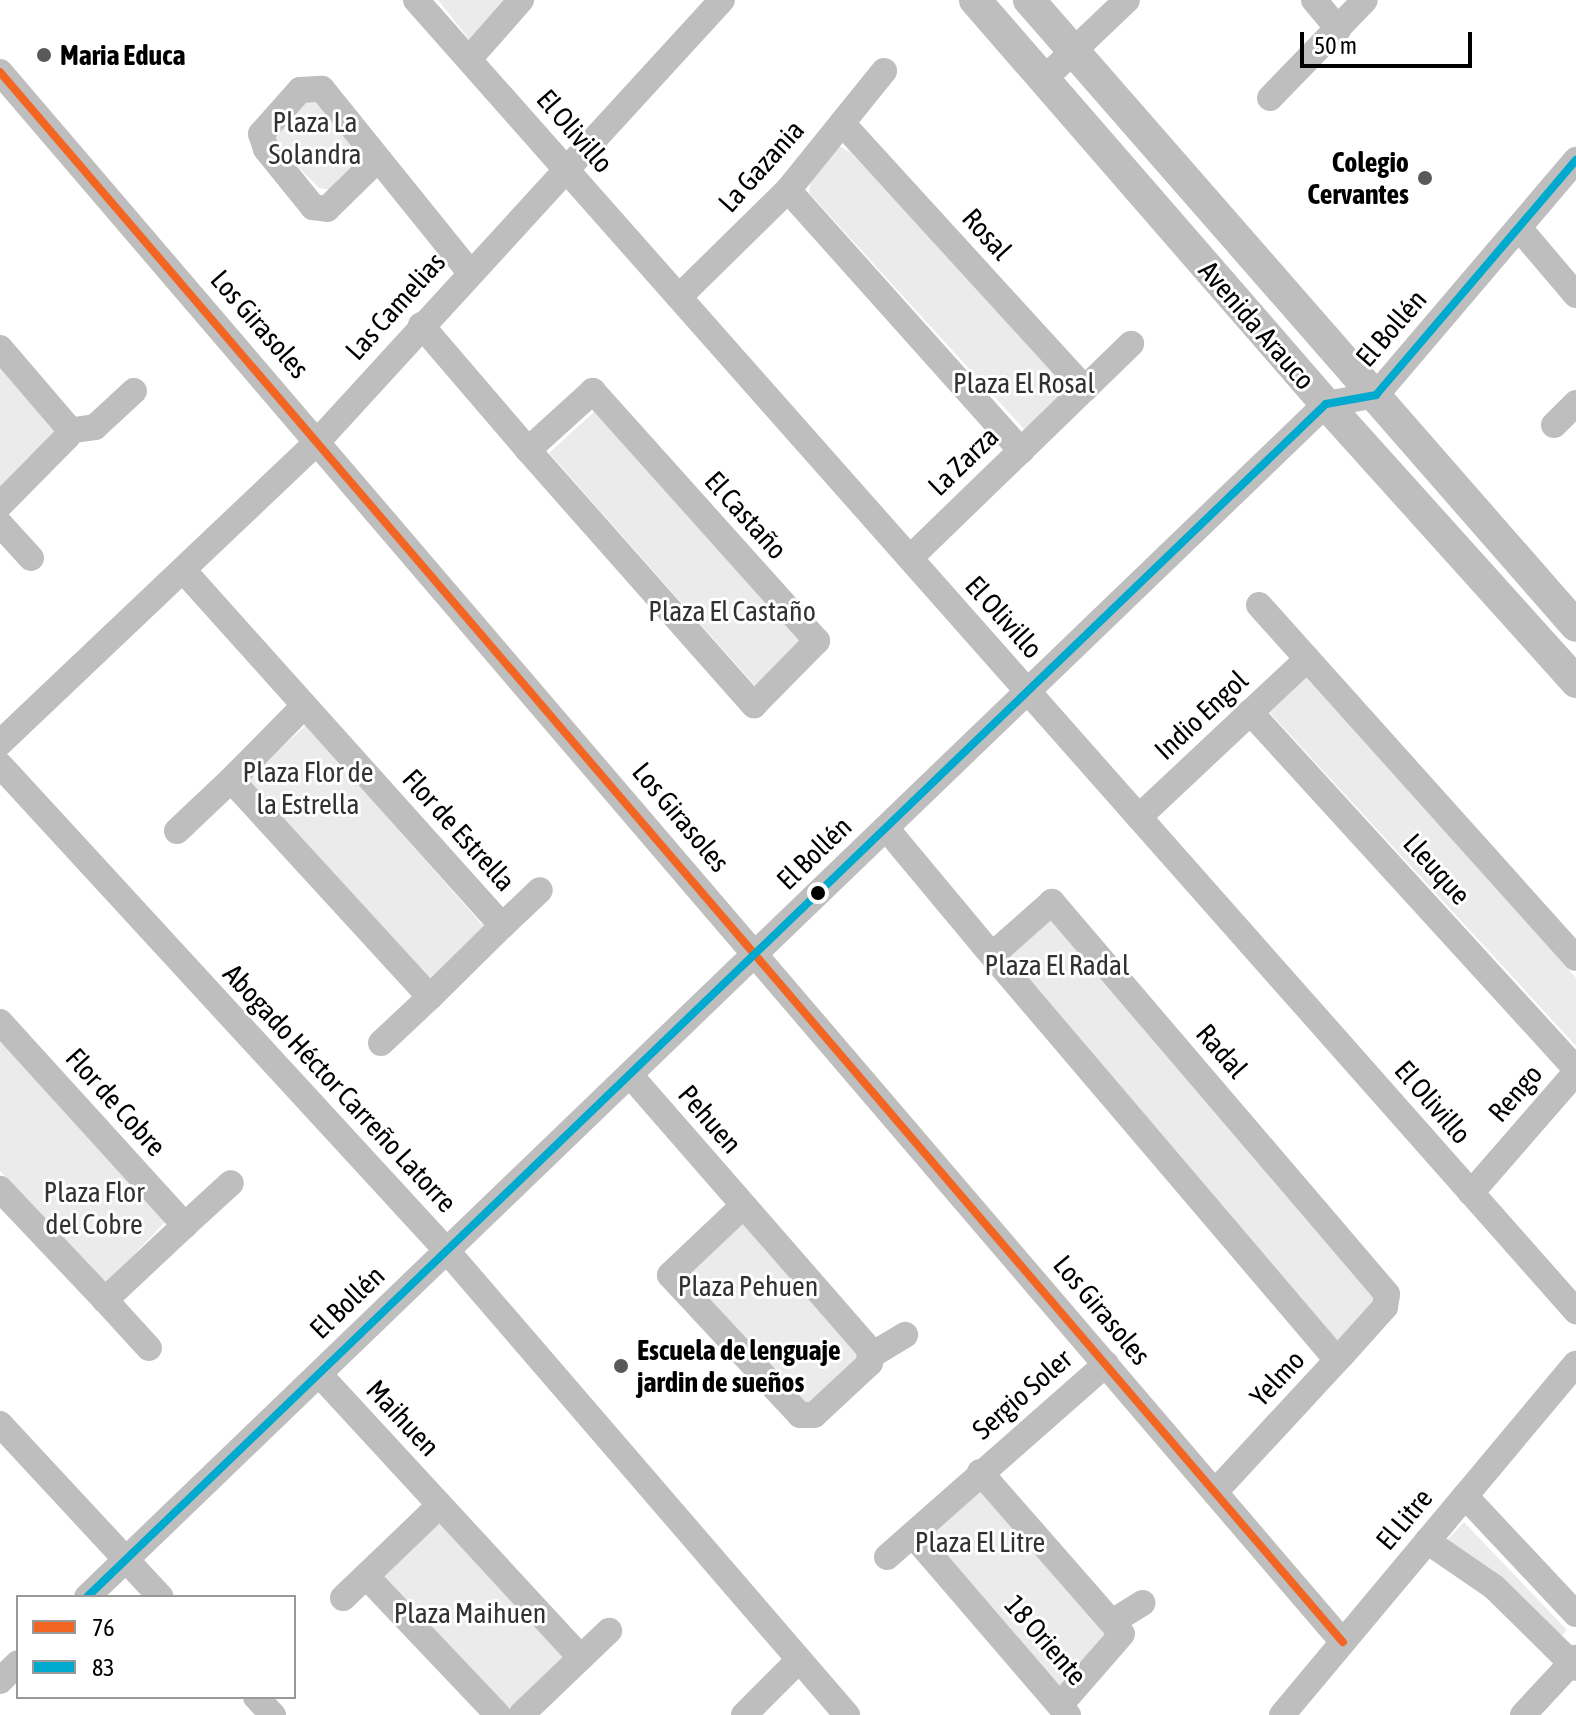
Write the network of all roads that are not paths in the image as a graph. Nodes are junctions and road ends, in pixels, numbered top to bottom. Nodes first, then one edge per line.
1 (416, 0) edge
2 (521, 0) edge
3 (722, 0) edge
4 (975, 0) edge
5 (1029, 0) edge
6 (1127, 0) edge
7 (1314, 0) edge
8 (1365, 0) edge
9 (1338, 29) junction
10 (1074, 50) junction
11 (469, 59) junction
12 (884, 71) dead end
13 (0, 72) edge
14 (1045, 78) junction
15 (1270, 98) dead end
16 (842, 123) junction
17 (378, 159) junction
18 (1576, 160) edge
19 (565, 169) junction
20 (788, 190) junction
21 (1519, 228) junction
22 (469, 271) junction
23 (1576, 295) edge
24 (679, 297) junction
25 (421, 325) junction
26 (1131, 344) dead end
27 (0, 348) edge
28 (1085, 389) junction
29 (134, 391) dead end
30 (1376, 395) junction
31 (1576, 403) edge
32 (1326, 404) junction
33 (1554, 425) dead end
34 (67, 431) junction
35 (318, 441) junction
36 (528, 450) junction
37 (1021, 451) junction
38 (0, 505) edge
39 (0, 524) edge
40 (31, 558) dead end
41 (910, 558) junction
42 (183, 570) junction
43 (1259, 605) dead end
44 (1576, 626) edge
45 (1307, 659) junction
46 (1576, 682) edge
47 (1028, 691) junction
48 (304, 706) junction
49 (1250, 712) junction
50 (0, 743) edge
51 (0, 765) edge
52 (231, 780) junction
53 (1139, 817) junction
54 (886, 828) junction
55 (177, 831) dead end
56 (540, 890) dead end
57 (502, 926) junction
58 (756, 953) junction
59 (992, 955) junction
60 (1576, 958) edge
61 (430, 997) junction
62 (0, 1022) edge
63 (381, 1043) dead end
64 (1576, 1070) edge
65 (630, 1075) junction
66 (231, 1183) dead end
67 (0, 1189) edge
68 (1471, 1193) junction
69 (743, 1206) junction
70 (185, 1225) junction
71 (447, 1251) junction
72 (105, 1300) junction
73 (1385, 1307) joint
74 (1576, 1311) edge
75 (905, 1335) dead end
76 (149, 1348) dead end
77 (870, 1359) junction
78 (1337, 1360) junction
79 (1106, 1364) junction
80 (1576, 1364) edge
81 (319, 1374) junction
82 (0, 1424) edge
83 (980, 1472) junction
84 (1215, 1492) junction
85 (1465, 1496) junction
86 (440, 1505) junction
87 (913, 1535) junction
88 (1427, 1541) junction
89 (887, 1557) dead end
90 (125, 1560) junction
91 (366, 1576) junction
92 (89, 1595) edge
93 (159, 1595) edge
94 (343, 1598) dead end
95 (1142, 1603) dead end
96 (1576, 1614) edge
97 (1117, 1628) junction
98 (609, 1631) dead end
99 (1343, 1642) junction
100 (581, 1658) junction
101 (798, 1661) junction
102 (1574, 1663) edge
103 (16, 1665) edge
104 (0, 1681) edge
105 (258, 1699) edge
106 (1064, 1710) edge
107 (273, 1715) edge
108 (498, 1715) edge
109 (521, 1715) edge
110 (744, 1715) edge
111 (847, 1715) edge
112 (1282, 1715) edge
113 (1523, 1715) edge

1 - 11 street, El Olivillo
2 - 11 street
3 - 19 street, Las Camelias
4 - 14 street, Avenida Arauco
5 - 10 street, Avenida Arauco
6 - 10 street
7 - 9 street
8 - 9 street
9 - 15 street
10 - 14 street
10 - 30 street, Avenida Arauco
11 - 19 street, El Olivillo
12 - 16 street, La Gazania
13 - 35 street, Los Girasoles
14 - 32 street, Avenida Arauco
16 - 20 street, La Gazania
16 - 28 street, Rosal
17 - 17 street
17 - 22 street
18 - 21 street, El Bollén
19 - 22 street, Las Camelias
19 - 24 street, El Olivillo
20 - 24 street, La Gazania
20 - 37 street
21 - 23 street
21 - 30 street, El Bollén
22 - 25 street, Las Camelias
24 - 41 street, El Olivillo
25 - 35 street, Las Camelias
25 - 36 street, El Castaño
26 - 28 street, La Zarza
27 - 34 street
28 - 37 street, La Zarza
29 - 34 street
30 - 32 street, El Bollén
30 - 44 street, Avenida Arauco
31 - 33 street
32 - 46 street, Avenida Arauco
32 - 47 street, El Bollén
34 - 38 street
35 - 42 street, Las Camelias
35 - 58 street, Los Girasoles
36 - 36 street, El Castaño
37 - 41 street, La Zarza
39 - 40 street
41 - 47 street, El Olivillo
42 - 48 street, Flor de Estrella
42 - 50 street, Las Camelias
43 - 45 street, Lleuque
45 - 49 street, Indio Engol
45 - 60 street, Lleuque
47 - 53 street, El Olivillo
47 - 54 street, El Bollén
48 - 52 street
48 - 57 street, Flor de Estrella
49 - 53 street, Indio Engol
49 - 64 street, Lleuque
51 - 71 street, Abogado Héctor Carreño Latorre
52 - 55 street
52 - 61 street
53 - 68 street, El Olivillo
54 - 58 street, El Bollén
54 - 59 street
56 - 57 street, Flor de Estrella
57 - 61 street, Flor de Estrella
58 - 65 street, El Bollén
58 - 79 street, Los Girasoles
59 - 73 street, Radal
59 - 78 street
61 - 63 street, Flor de Estrella
62 - 70 street, Flor de Cobre
64 - 68 street, Rengo
65 - 69 street, Pehuen
65 - 71 street, El Bollén
66 - 70 street
67 - 72 street
68 - 74 street, El Olivillo
69 - 77 street, Pehuen
69 - 77 street
70 - 72 street
71 - 81 street, El Bollén
71 - 101 street, Abogado Héctor Carreño Latorre
72 - 76 street
73 - 78 street, Yelmo
75 - 77 street
78 - 84 street, Yelmo
79 - 83 street, Sergio Soler
79 - 84 street, Los Girasoles
80 - 85 street, El Litre
81 - 86 street, Maihuen
81 - 90 street, El Bollén
82 - 90 street
83 - 87 street, Sergio Soler
83 - 97 street
84 - 99 street, Los Girasoles
85 - 88 street, El Litre
85 - 96 street
86 - 91 street
86 - 100 street, Maihuen
87 - 89 street, Sergio Soler
87 - 106 street, 18 Oriente
88 - 99 street, El Litre
88 - 102 street
90 - 92 street, El Bollén
90 - 93 street
91 - 94 street
91 - 108 street
95 - 97 street
97 - 106 street
98 - 100 street
99 - 112 street, El Litre
100 - 109 street
101 - 110 street
101 - 111 street, Abogado Héctor Carreño Latorre
102 - 113 street
103 - 104 street
105 - 107 street

